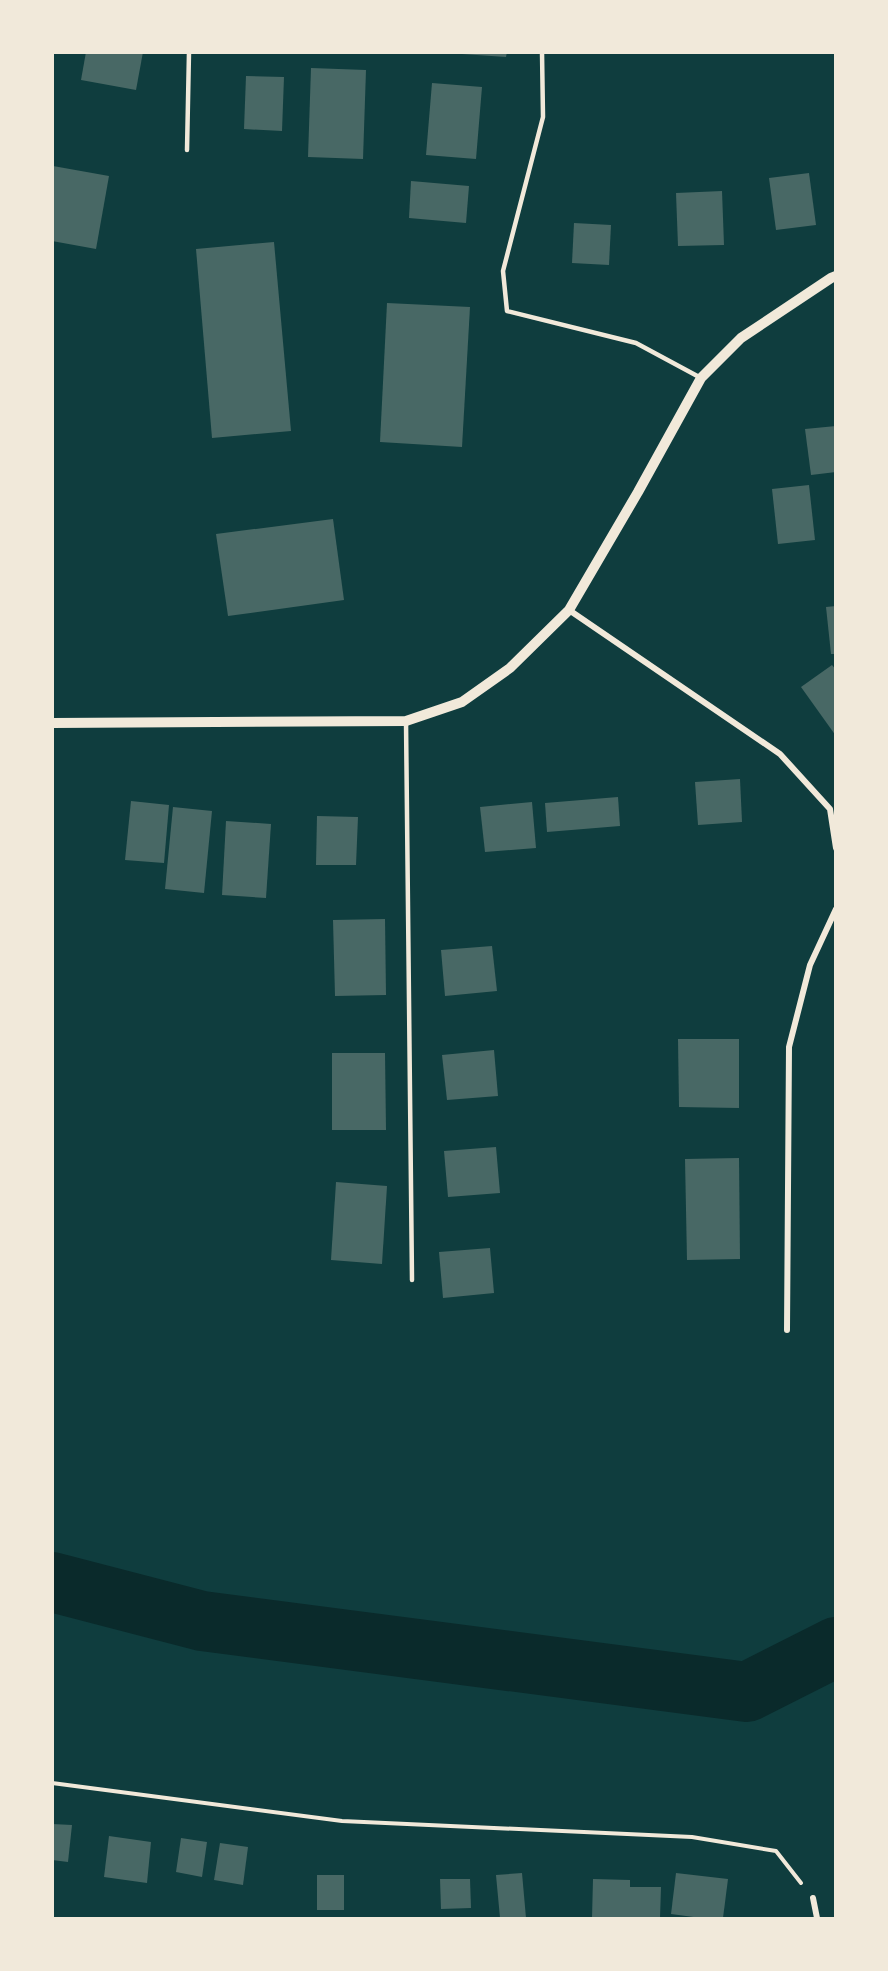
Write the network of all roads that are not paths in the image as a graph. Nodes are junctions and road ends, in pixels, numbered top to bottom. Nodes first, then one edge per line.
1 (189, 52) edge
2 (542, 52) edge
3 (188, 150) dead end
4 (836, 276) edge
5 (701, 378) junction
6 (569, 610) junction
7 (406, 721) junction
8 (52, 723) edge
9 (836, 848) edge
10 (836, 909) edge
11 (412, 1280) dead end
12 (787, 1330) dead end
13 (813, 1898) road end
14 (816, 1918) edge

1 - 3 lane
2 - 5 lane
4 - 5 street
5 - 6 street
6 - 7 street
6 - 9 street
7 - 8 street
7 - 11 lane
10 - 12 street
13 - 14 street

